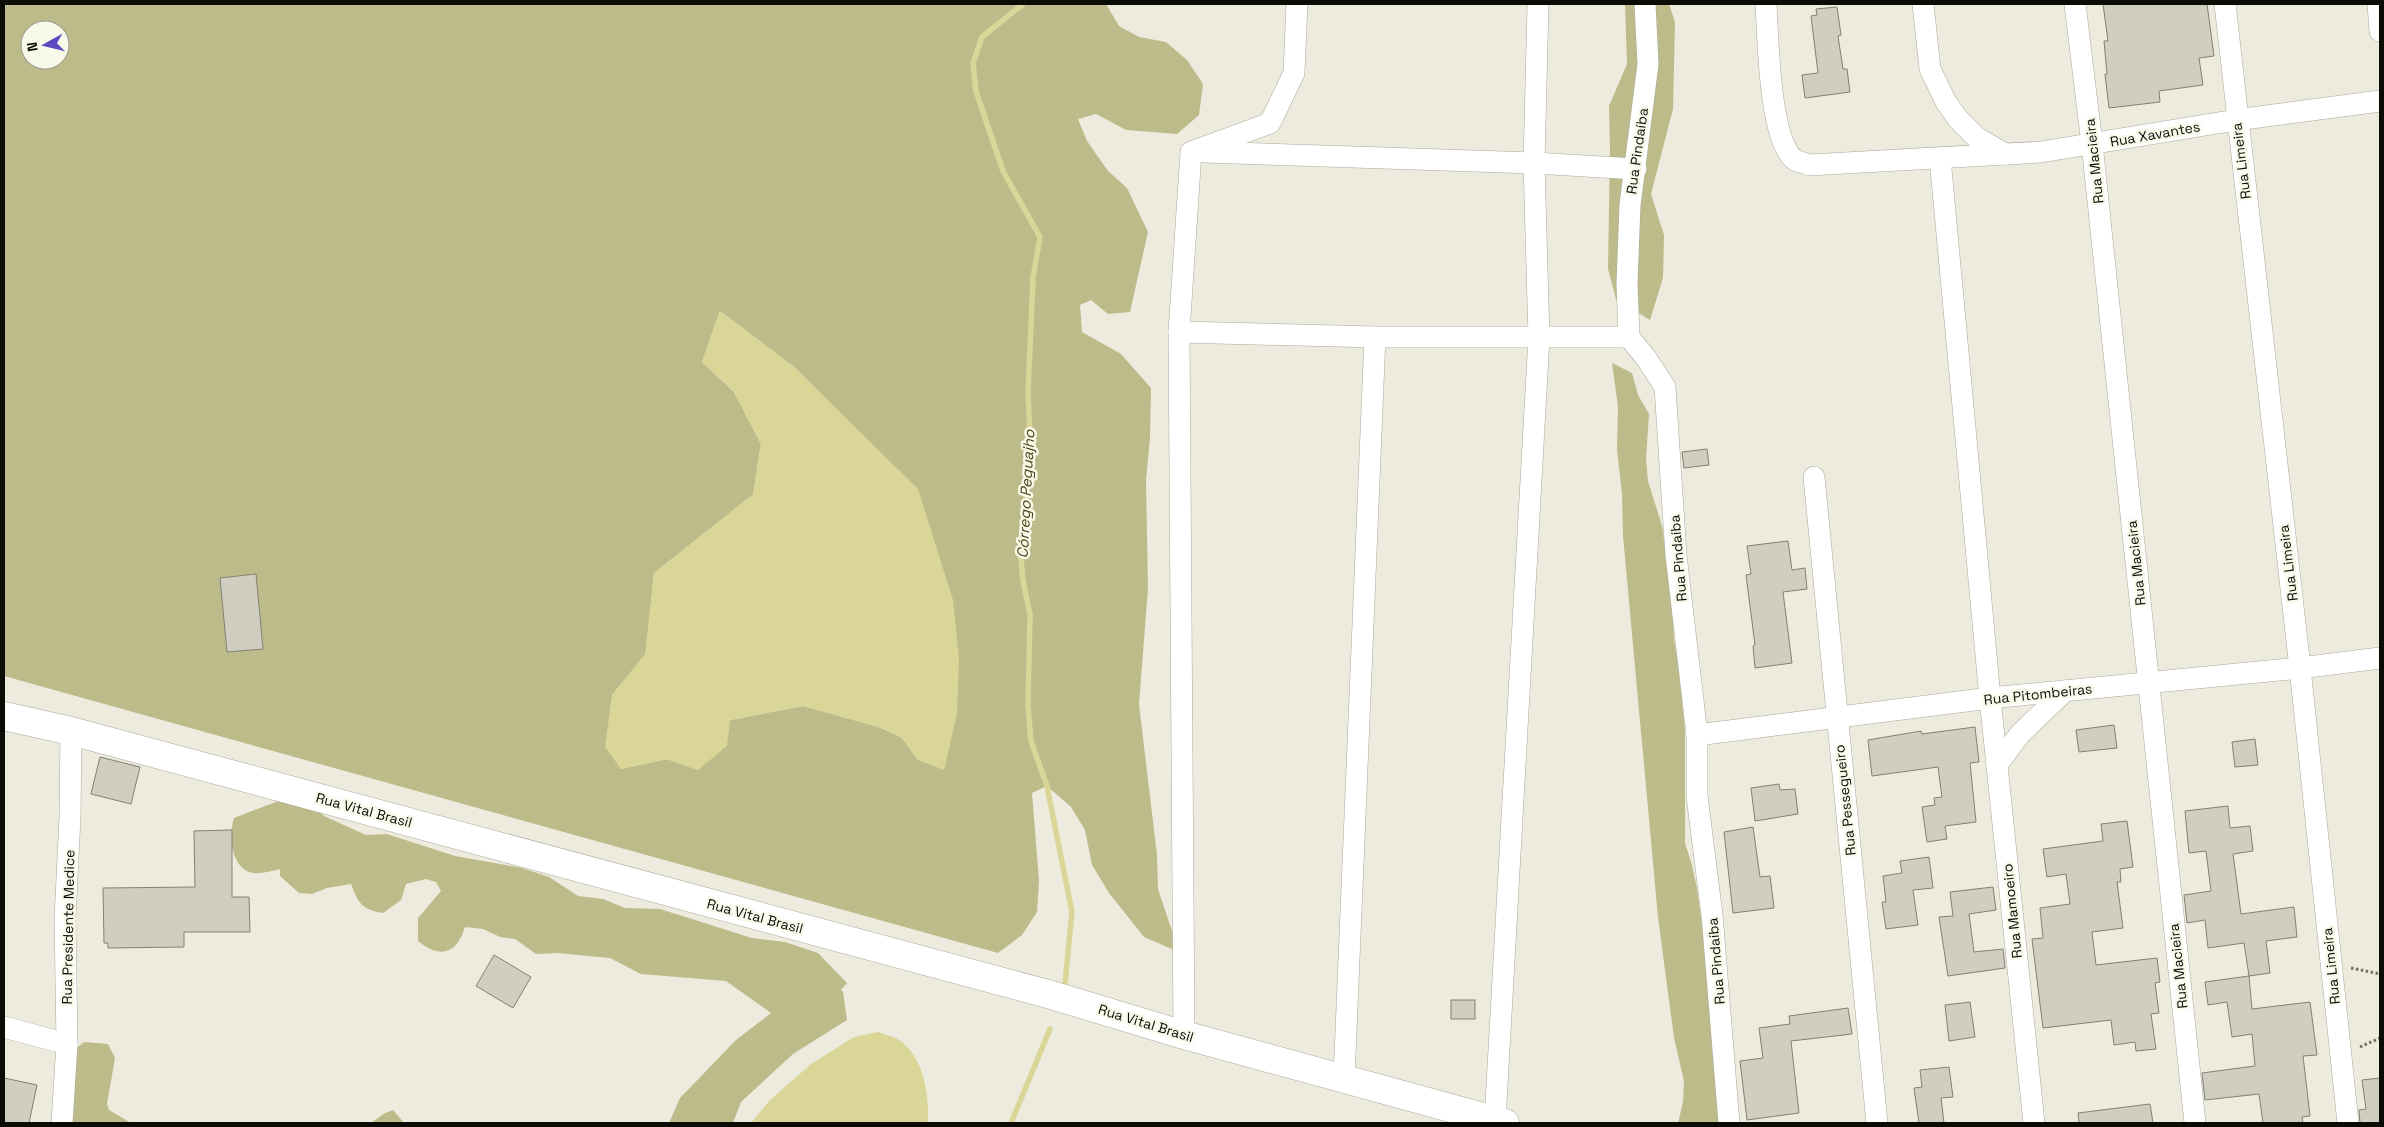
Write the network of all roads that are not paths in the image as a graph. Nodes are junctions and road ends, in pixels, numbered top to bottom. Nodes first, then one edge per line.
1 (1298, 4) edge
2 (1538, 4) edge
3 (1645, 4) edge
4 (1766, 4) edge
5 (1923, 4) edge
6 (2075, 4) edge
7 (2224, 4) edge
8 (2378, 4) edge
9 (2380, 31) edge
10 (2380, 101) edge
11 (2236, 120) junction
12 (2092, 144) junction
13 (1191, 152) junction
14 (2005, 154) junction
15 (1940, 158) junction
16 (1534, 163) junction
17 (1636, 169) junction
18 (1179, 332) junction
19 (1375, 337) junction
20 (1629, 337) junction
21 (1539, 338) junction
22 (1814, 477) dead end
23 (2380, 658) edge
24 (2300, 668) junction
25 (2148, 682) junction
26 (2065, 691) junction
27 (1990, 698) junction
28 (4, 716) edge
29 (1836, 716) junction
30 (71, 731) junction
31 (1697, 736) junction
32 (1997, 765) junction
33 (4, 1027) edge
34 (1184, 1035) junction
35 (67, 1044) junction
36 (1344, 1079) junction
37 (1500, 1122) edge
38 (62, 1123) edge
39 (1729, 1123) edge
40 (1877, 1123) edge
41 (2034, 1123) edge
42 (2195, 1123) edge
43 (2348, 1123) edge

1 - 13 street
2 - 16 street
3 - 17 street, Rua Pindaíba
4 - 15 street, Rua Xavantes
5 - 14 street
6 - 12 street, Rua Macieira
7 - 11 street, Rua Limeira
8 - 9 street
10 - 11 street, Rua Xavantes
11 - 12 street, Rua Xavantes
11 - 24 street, Rua Limeira
12 - 14 street, Rua Xavantes
12 - 25 street, Rua Macieira
13 - 16 street
13 - 18 street
14 - 15 street, Rua Xavantes
15 - 27 street, Rua Mamoeiro
16 - 17 street
16 - 21 street
17 - 20 street, Rua Pindaíba
18 - 19 street
18 - 34 street
19 - 21 street
19 - 36 street
20 - 21 street
20 - 31 street, Rua Pindaíba
21 - 37 street
22 - 29 street, Rua Pessegueiro
23 - 24 street, Rua Pitombeiras
24 - 25 street, Rua Pitombeiras
24 - 43 street, Rua Limeira
25 - 26 street, Rua Pitombeiras
25 - 42 street, Rua Macieira
26 - 27 street, Rua Pitombeiras
26 - 32 street
27 - 29 street, Rua Pitombeiras
27 - 32 street, Rua Mamoeiro
28 - 30 main road, Rua Vital Brasil
29 - 31 street, Rua Pitombeiras
29 - 40 street, Rua Pessegueiro
30 - 34 main road, Rua Vital Brasil
30 - 35 street, Rua Presidente Medice
31 - 39 street, Rua Pindaíba
32 - 41 street, Rua Mamoeiro
33 - 35 street
34 - 36 main road, Rua Vital Brasil
35 - 38 street, Rua Presidente Medice
36 - 37 main road, Rua Vital Brasil

